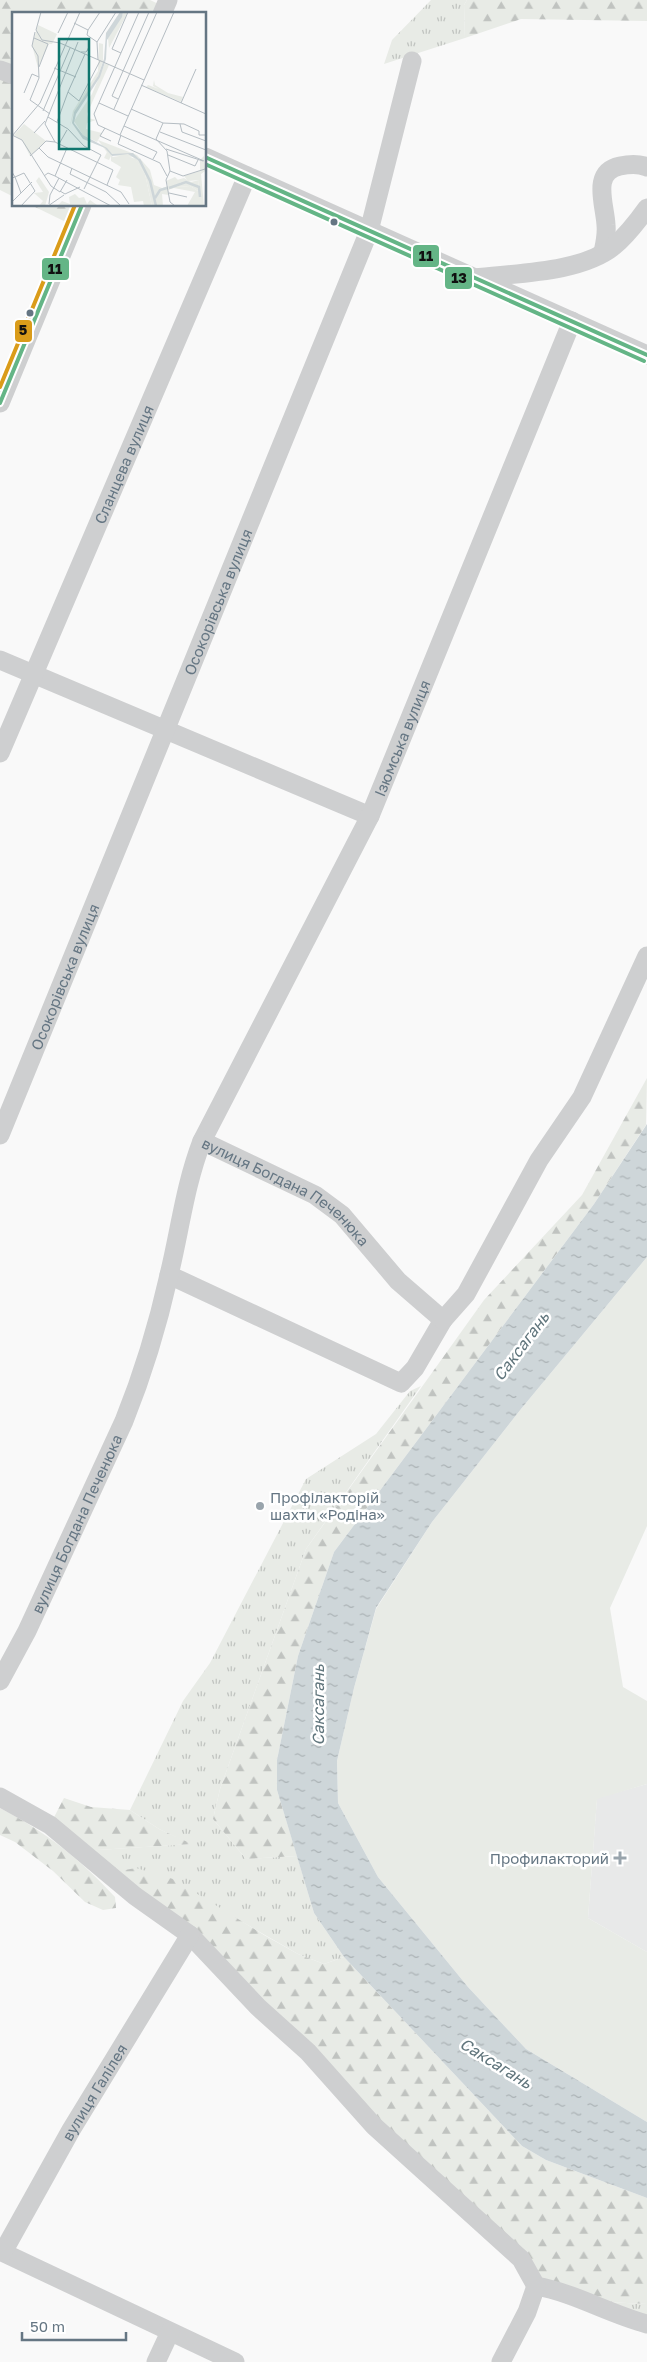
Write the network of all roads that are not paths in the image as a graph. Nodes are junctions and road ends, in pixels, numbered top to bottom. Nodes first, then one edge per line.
1 (168, 0) edge
2 (163, 12) edge
3 (412, 61) dead end
4 (0, 70) edge
5 (12, 74) edge
6 (206, 156) edge
7 (647, 167) edge
8 (248, 176) junction
9 (82, 206) edge
10 (647, 208) edge
11 (369, 230) junction
12 (603, 252) junction
13 (474, 278) junction
14 (572, 321) junction
15 (647, 354) edge
16 (0, 403) edge
17 (0, 660) edge
18 (33, 674) junction
19 (165, 731) junction
20 (0, 754) edge
21 (370, 816) junction
22 (647, 956) edge
23 (0, 1135) edge
24 (202, 1141) junction
25 (169, 1275) junction
26 (443, 1320) junction
27 (0, 1681) edge
28 (0, 1797) edge
29 (190, 1935) junction
30 (2, 2251) edge
31 (536, 2286) junction
32 (647, 2324) edge
33 (170, 2332) junction
34 (156, 2362) edge
35 (235, 2362) edge
36 (501, 2362) edge

1 - 2 street
3 - 11 street, Осокорівська вулиця
4 - 5 street
6 - 8 street
7 - 12 street
8 - 11 street
8 - 18 street, Сланцева вулиця
9 - 16 street
10 - 12 street
11 - 13 street
11 - 19 street, Осокорівська вулиця
12 - 13 street
13 - 14 street
14 - 15 street
14 - 21 street, Ізюмська вулиця
17 - 18 street
18 - 19 street
18 - 20 street, Сланцева вулиця
19 - 21 street
19 - 23 street, Осокорівська вулиця
21 - 24 street, Ізюмська вулиця
22 - 26 street
24 - 25 street, вулиця Богдана Печенюка
24 - 26 street, вулиця Богдана Печенюка
25 - 26 street
25 - 27 street, вулиця Богдана Печенюка
28 - 29 street
29 - 30 street, вулиця Галілея
29 - 31 street
30 - 33 street, вулиця Галілея
31 - 32 street
31 - 36 street
33 - 34 street
33 - 35 street, вулиця Галілея

